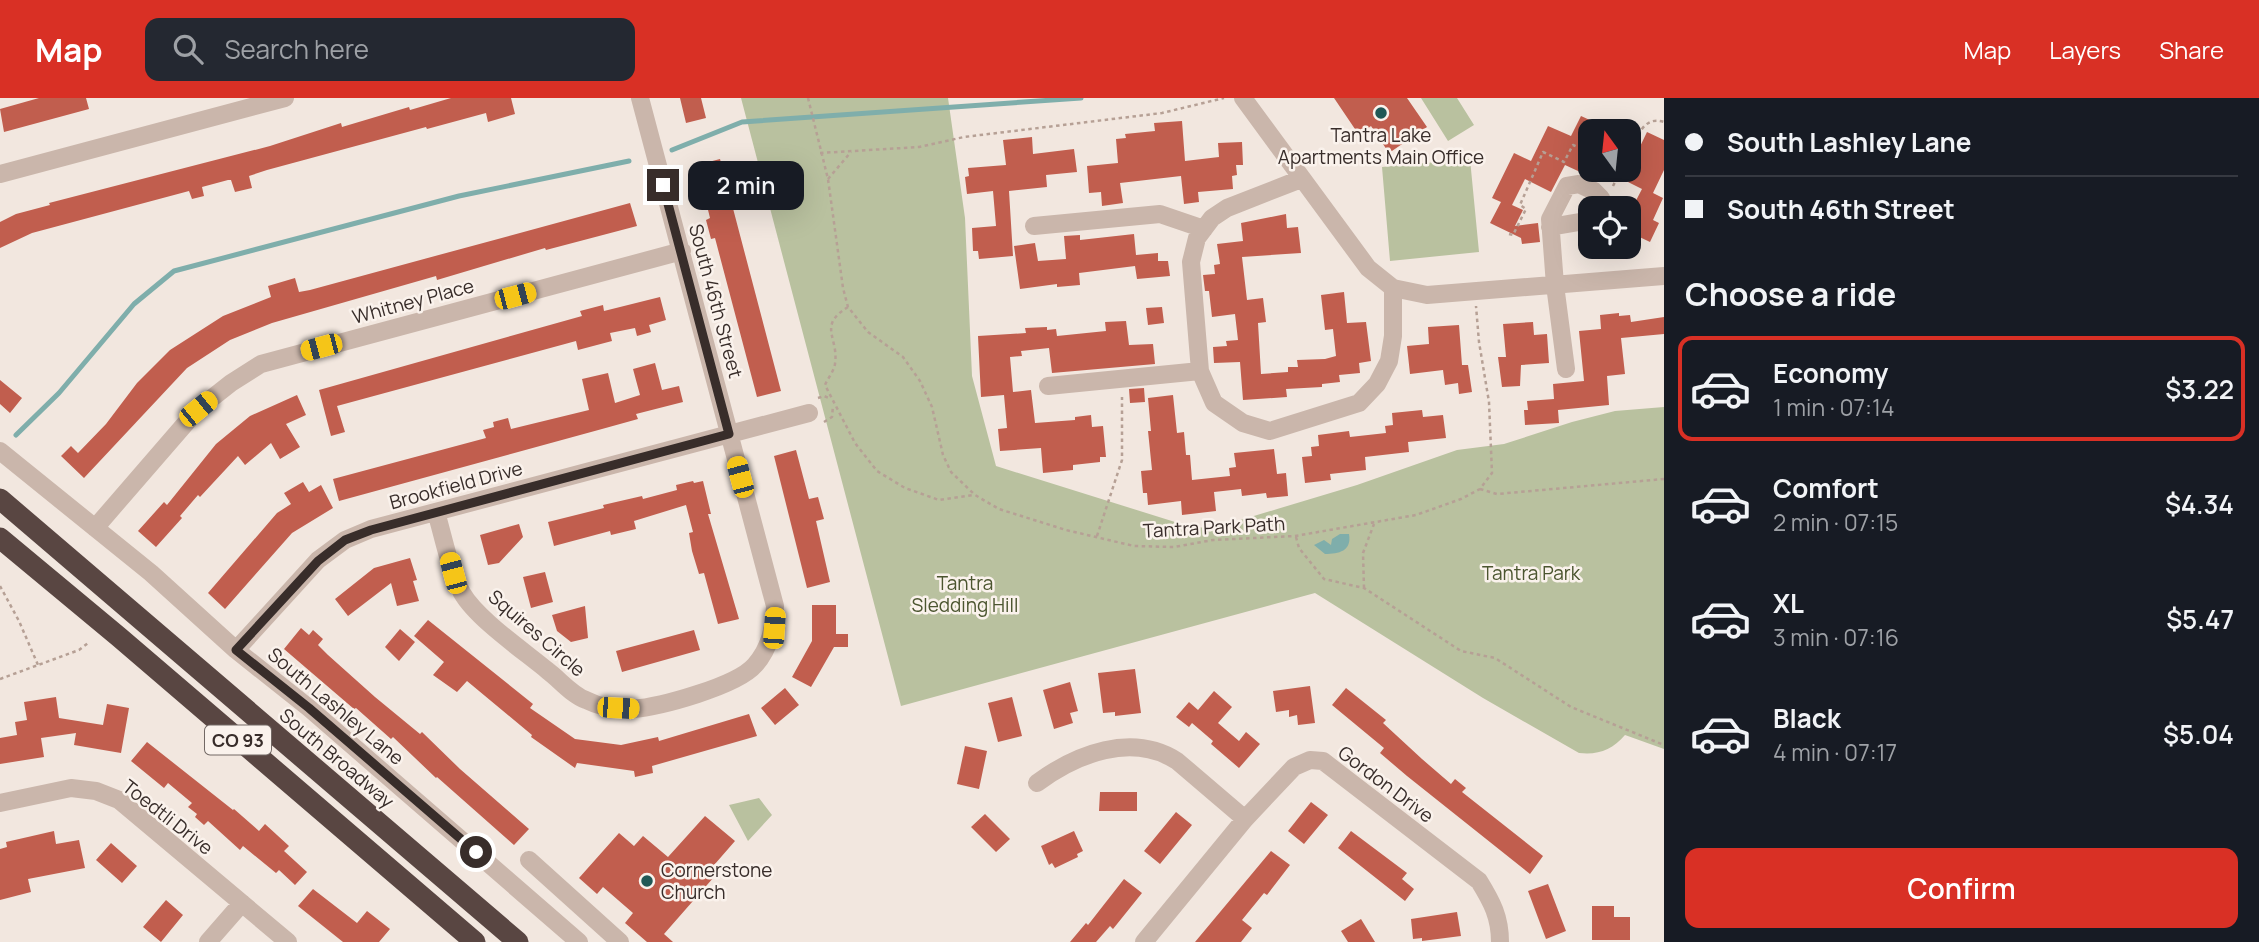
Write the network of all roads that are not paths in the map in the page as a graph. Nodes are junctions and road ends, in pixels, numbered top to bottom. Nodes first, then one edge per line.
1 (285, 98) edge
2 (640, 98) edge
3 (1243, 98) edge
4 (0, 174) edge
5 (1301, 179) junction
6 (1599, 196) edge
7 (1578, 222) edge
8 (1034, 226) dead end
9 (1550, 227) junction
10 (1204, 229) junction
11 (682, 251) junction
12 (1664, 276) edge
13 (1555, 285) junction
14 (1392, 288) junction
15 (1566, 369) dead end
16 (1200, 371) junction
17 (1048, 386) dead end
18 (816, 418) road end
19 (729, 434) junction
20 (0, 451) edge
21 (0, 499) edge
22 (436, 512) junction
23 (95, 528) junction
24 (0, 538) edge
25 (236, 650) junction
26 (1037, 783) dead end
27 (0, 803) edge
28 (1245, 819) junction
29 (529, 860) dead end
30 (242, 903) junction
31 (208, 942) edge
32 (288, 942) edge
33 (475, 942) edge
34 (518, 942) edge
35 (579, 942) edge
36 (620, 942) edge
37 (1144, 942) edge
38 (1500, 942) edge

1 - 4 street
2 - 11 street, South 46th Street
3 - 5 street
5 - 10 street
5 - 14 street
6 - 9 street
7 - 9 street
8 - 10 street
9 - 13 street
10 - 16 street
11 - 19 street, South 46th Street
11 - 23 street, Whitney Place
12 - 13 street
13 - 14 street
13 - 15 street
14 - 16 street
16 - 17 street
18 - 19 street, Brookfield Drive
19 - 22 street, Brookfield Drive
19 - 22 street, Squires Circle
20 - 23 street, South Lashley Lane
21 - 34 highway, South Broadway / CO 93
22 - 25 street, Brookfield Drive
23 - 25 street, South Lashley Lane
24 - 33 highway, CO 93
25 - 35 street, South Lashley Lane
26 - 28 street
27 - 30 street, Toedtli Drive
28 - 37 street, Gordon Drive
28 - 38 street, Gordon Drive
29 - 36 street
30 - 31 street
30 - 32 street, Toedtli Drive

